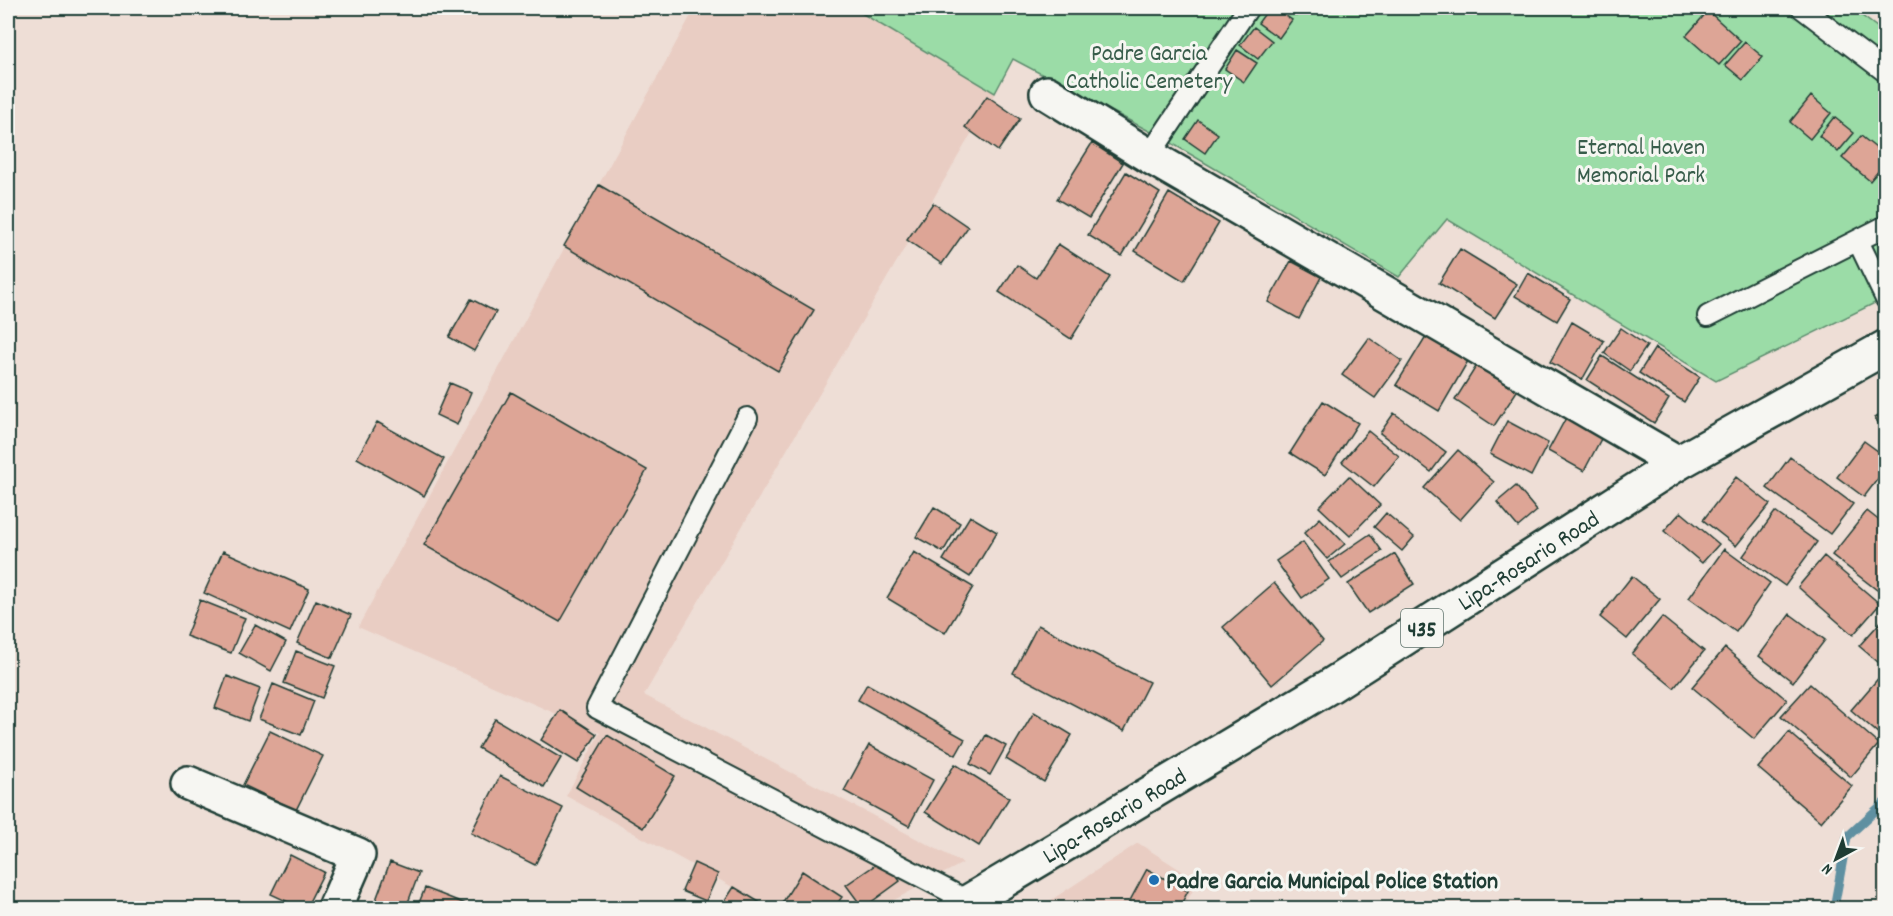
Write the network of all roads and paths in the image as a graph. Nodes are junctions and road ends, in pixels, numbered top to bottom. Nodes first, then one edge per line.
1 (1248, 8) edge
2 (1802, 8) edge
3 (1886, 72) edge
4 (1047, 93) dead end
5 (1149, 156) junction
6 (1886, 226) edge
7 (1858, 241) junction
8 (1886, 299) edge
9 (1708, 316) dead end
10 (1886, 347) edge
11 (747, 418) dead end
12 (1678, 463) junction
13 (188, 783) dead end
14 (964, 905) edge
15 (335, 909) edge

1 - 5 lane
2 - 3 lane
4 - 5 main road
5 - 12 main road
6 - 7 lane
7 - 8 lane
7 - 9 lane
10 - 12 main road, Lipa-Rosario Road / 435
11 - 14 lane
12 - 14 main road, Lipa-Rosario Road / 435
13 - 15 main road

